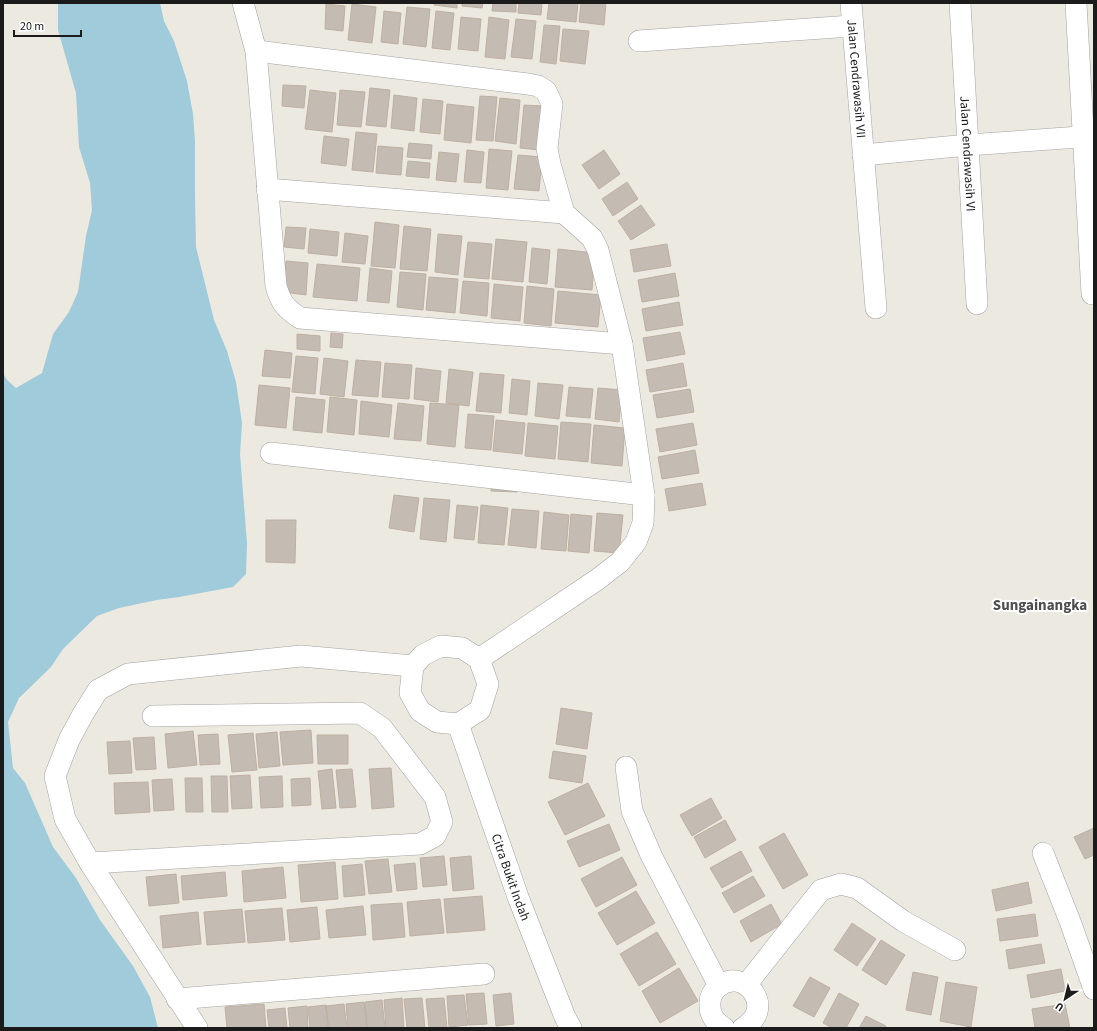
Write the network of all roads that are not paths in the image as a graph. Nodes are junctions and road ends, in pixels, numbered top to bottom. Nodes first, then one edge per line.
1 (243, 3) edge
2 (851, 3) edge
3 (960, 3) edge
4 (1076, 3) edge
5 (852, 26) junction
6 (639, 41) dead end
7 (256, 51) junction
8 (1089, 137) edge
9 (968, 145) junction
10 (863, 155) junction
11 (267, 189) junction
12 (564, 213) junction
13 (1092, 294) dead end
14 (977, 304) dead end
15 (876, 308) dead end
16 (622, 344) junction
17 (271, 453) dead end
18 (644, 495) junction
19 (479, 659) junction
20 (413, 666) junction
21 (153, 716) dead end
22 (458, 724) junction
23 (626, 767) dead end
24 (1043, 853) dead end
25 (90, 863) junction
26 (955, 950) dead end
27 (484, 974) dead end
28 (746, 985) junction
29 (719, 986) junction
30 (1094, 989) edge
31 (177, 999) junction
32 (719, 1027) edge
33 (749, 1027) edge
34 (197, 1028) edge
35 (571, 1028) edge

1 - 7 street
2 - 5 street, Jalan Cendrawasih VII
3 - 9 street, Jalan Cendrawasih VI
4 - 8 street
5 - 6 street
5 - 10 street, Jalan Cendrawasih VII
7 - 11 street
7 - 12 street
8 - 9 street
8 - 13 street
9 - 10 street
9 - 14 street, Jalan Cendrawasih VI
10 - 15 street, Jalan Cendrawasih VII
11 - 12 street
11 - 16 street
12 - 16 street
16 - 18 street
17 - 18 street
18 - 19 street
19 - 20 street
19 - 22 street
20 - 22 street
20 - 25 street
21 - 25 street
22 - 35 street, Citra Bukit Indah
23 - 29 street
24 - 30 street
25 - 31 street
26 - 28 street
27 - 31 street
28 - 29 street
28 - 33 street
29 - 32 street
31 - 34 street

